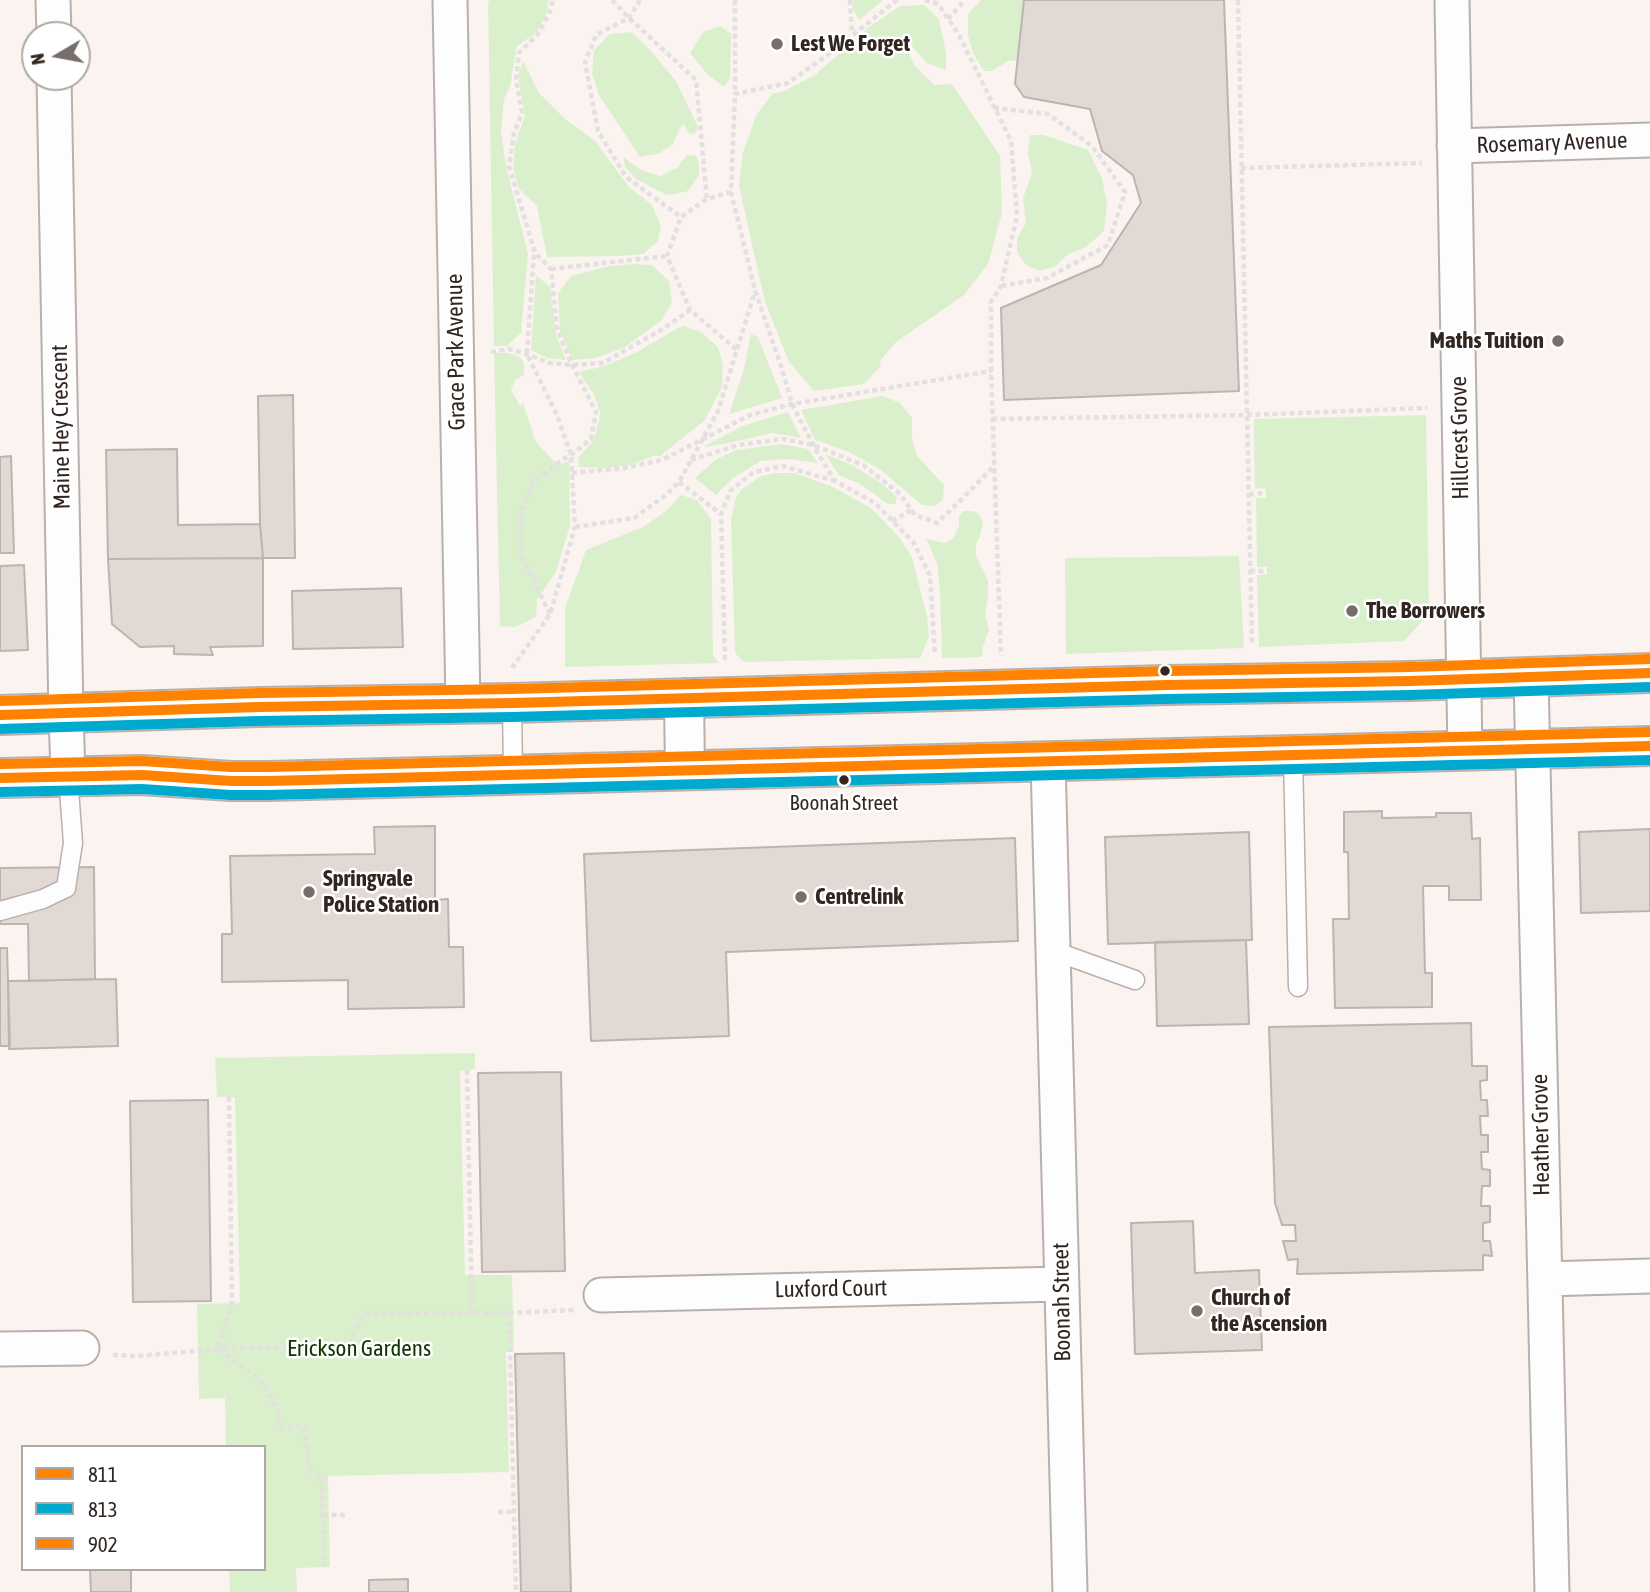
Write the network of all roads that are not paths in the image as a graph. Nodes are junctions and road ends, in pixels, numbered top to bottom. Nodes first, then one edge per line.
1 (53, 0) edge
2 (450, 0) edge
3 (1452, 0) edge
4 (54, 21) edge
5 (54, 91) edge
6 (1650, 140) edge
7 (1454, 146) junction
8 (1650, 673) edge
9 (1531, 677) junction
10 (1464, 680) junction
11 (511, 687) junction
12 (684, 698) junction
13 (463, 703) junction
14 (66, 713) junction
15 (0, 715) edge
16 (1650, 746) edge
17 (1532, 750) junction
18 (1465, 751) junction
19 (1293, 755) junction
20 (1048, 761) junction
21 (685, 769) junction
22 (513, 774) junction
23 (68, 776) junction
24 (0, 778) edge
25 (0, 911) edge
26 (1054, 951) junction
27 (1135, 980) dead end
28 (1298, 988) dead end
29 (1650, 1276) edge
30 (1545, 1279) junction
31 (1061, 1284) junction
32 (601, 1295) road end
33 (82, 1348) road end
34 (0, 1349) edge
35 (1070, 1592) edge
36 (1552, 1592) edge

1 - 4 street
2 - 13 street, Grace Park Avenue
3 - 7 street, Hillcrest Grove
5 - 14 street, Maine Hey Crescent
6 - 7 street, Rosemary Avenue
7 - 10 street, Hillcrest Grove
8 - 9 highway
9 - 10 highway
9 - 17 street, Heather Grove
10 - 12 highway
10 - 18 street, Hillcrest Grove
11 - 12 highway
11 - 13 highway
11 - 22 lane
12 - 21 highway
13 - 14 highway
14 - 15 highway
14 - 23 street, Maine Hey Crescent
16 - 17 highway
17 - 18 highway
17 - 30 street, Heather Grove
18 - 19 highway
19 - 20 highway
19 - 28 lane
20 - 21 highway
20 - 26 street, Boonah Street
21 - 22 highway
22 - 23 highway
23 - 24 highway
23 - 25 lane
26 - 27 lane
26 - 31 street, Boonah Street
29 - 30 street
30 - 36 street, Heather Grove
31 - 32 street, Luxford Court
31 - 35 street, Boonah Street
33 - 34 street

